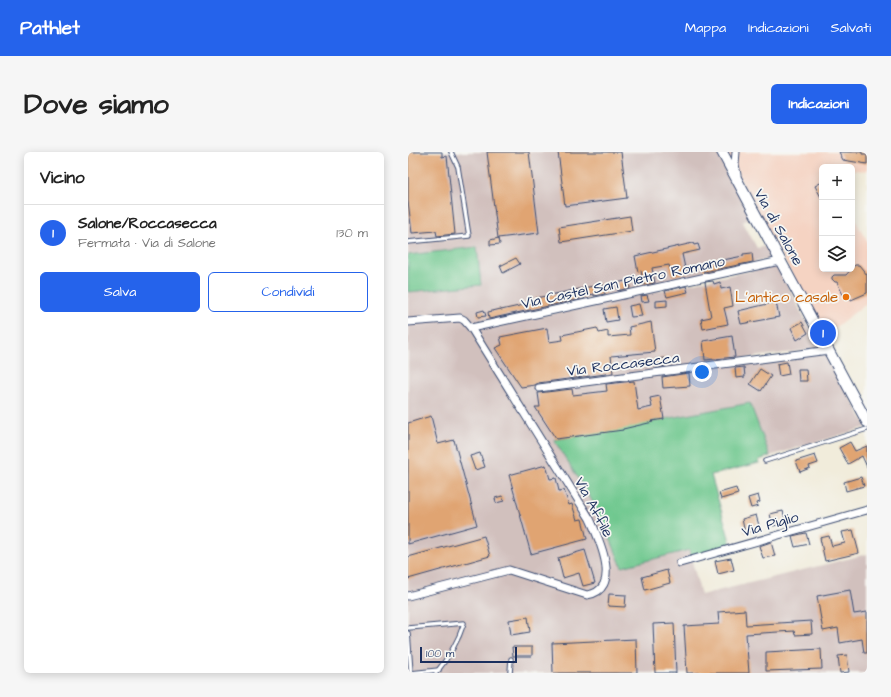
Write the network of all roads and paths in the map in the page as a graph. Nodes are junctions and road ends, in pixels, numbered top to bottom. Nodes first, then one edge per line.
1 (451, 152) edge
2 (722, 152) edge
3 (736, 152) edge
4 (742, 191) junction
5 (408, 242) edge
6 (780, 261) junction
7 (408, 322) edge
8 (471, 328) junction
9 (829, 350) junction
10 (539, 388) dead end
11 (867, 422) edge
12 (867, 429) edge
13 (765, 461) dead end
14 (867, 510) edge
15 (680, 563) dead end
16 (408, 596) edge
17 (408, 628) edge
18 (408, 633) edge
19 (510, 659) dead end
20 (426, 672) edge
21 (438, 672) edge
22 (510, 673) edge

1 - 5 lane
2 - 4 street, Via di Salone
3 - 4 street
4 - 6 street, Via di Salone
6 - 8 street, Via Castel San Pietro Romano
6 - 9 street, Via di Salone
7 - 8 street, Via Affile
8 - 16 street, Via Affile
9 - 10 street, Via Roccasecca
9 - 11 street, Via di Salone
12 - 13 lane
14 - 15 street, Via Piglio
17 - 21 lane
18 - 20 lane
19 - 22 lane
20 - 21 lane

